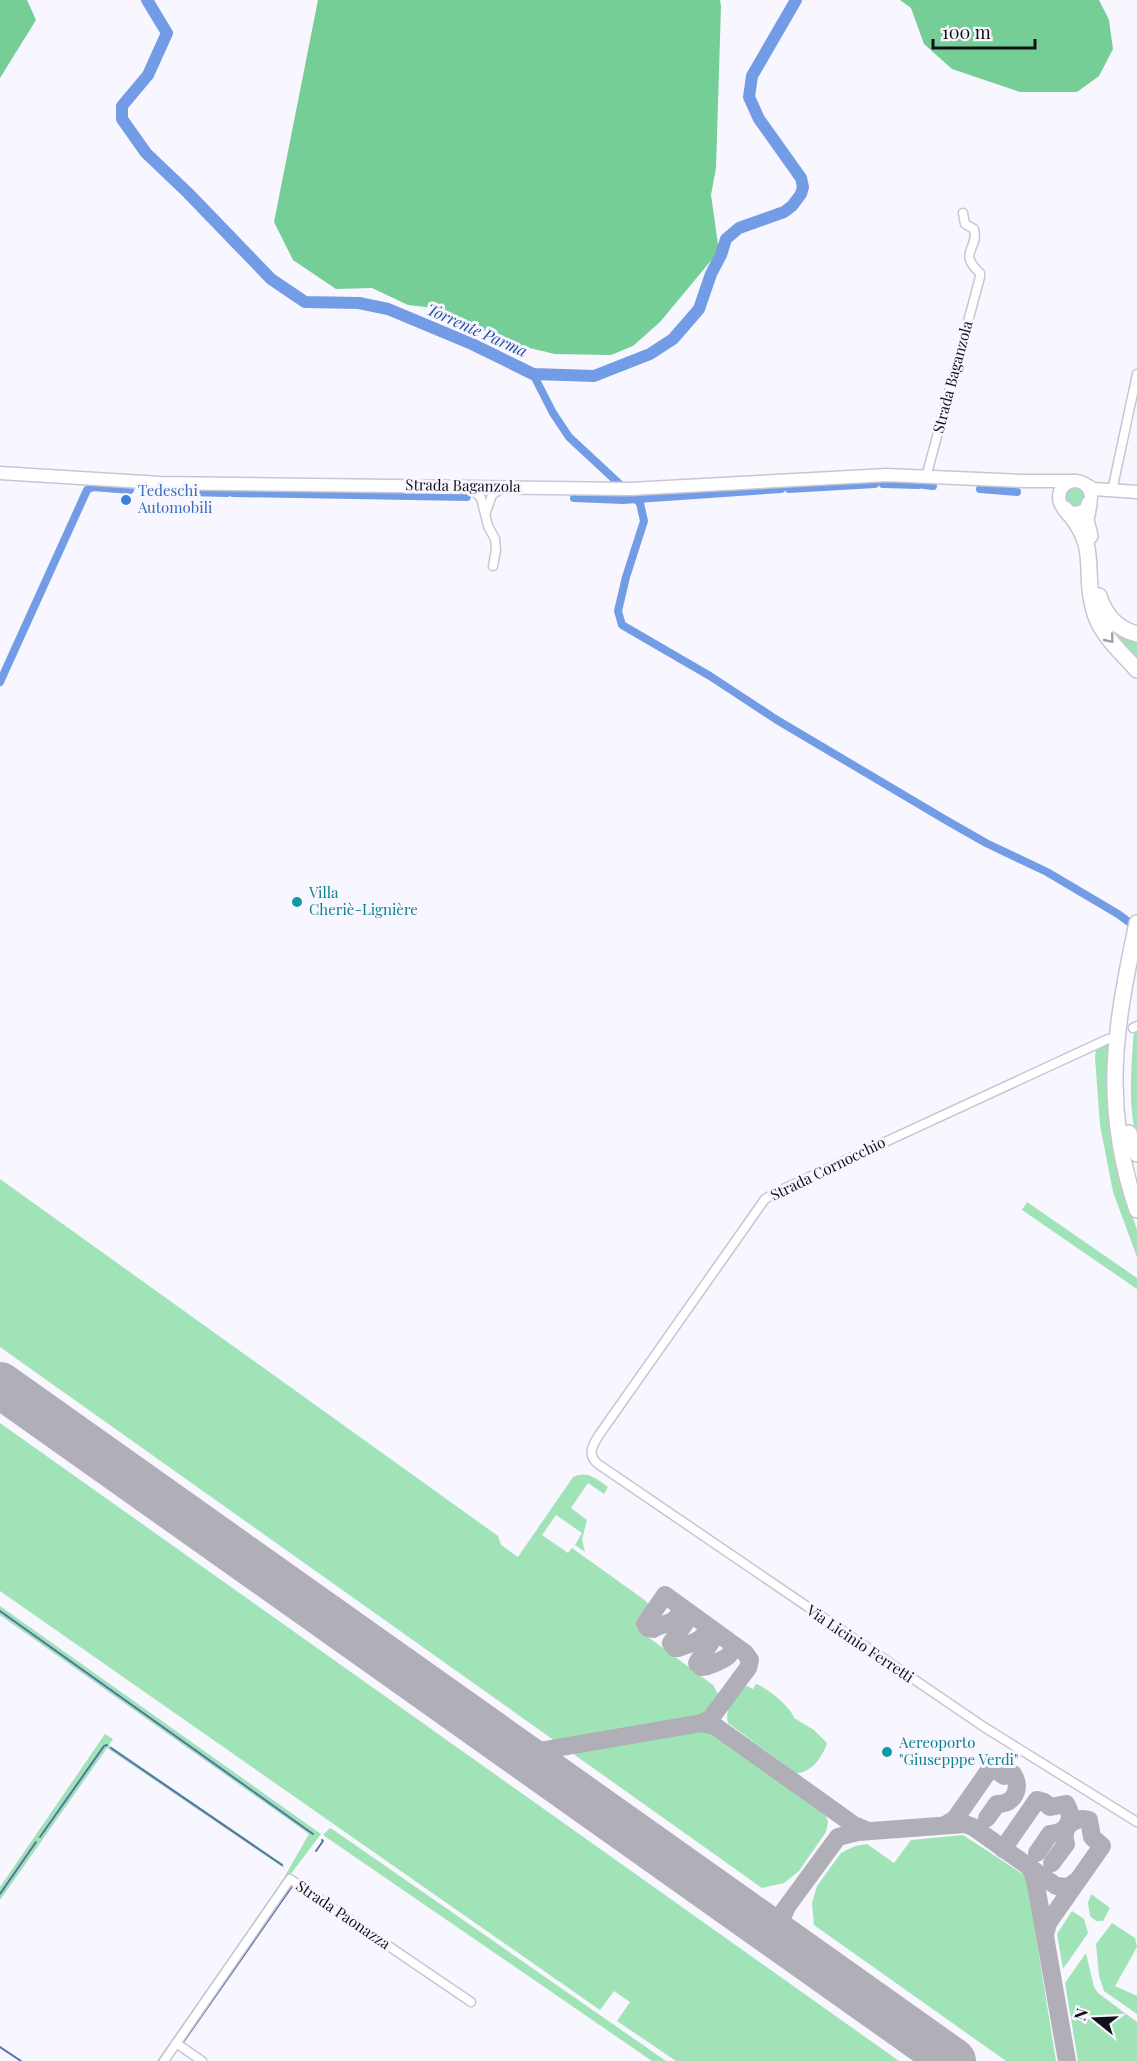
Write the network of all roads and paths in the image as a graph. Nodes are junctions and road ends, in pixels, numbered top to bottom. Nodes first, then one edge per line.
1 (963, 213) dead end
2 (1137, 374) edge
3 (0, 473) edge
4 (927, 477) junction
5 (1032, 481) junction
6 (1080, 482) junction
7 (467, 486) junction
8 (486, 487) junction
9 (504, 487) junction
10 (1112, 490) junction
11 (1137, 492) edge
12 (486, 503) junction
13 (1089, 504) junction
14 (1063, 507) junction
15 (493, 566) dead end
16 (1137, 634) edge
17 (1137, 670) edge
18 (1137, 923) edge
19 (1134, 971) edge
20 (1108, 1039) dead end
21 (1129, 1133) junction
22 (1137, 1154) edge
23 (1137, 1174) edge
24 (1137, 1210) edge
25 (591, 1456) joint
26 (1137, 1822) edge
27 (471, 2002) dead end
28 (176, 2043) junction
29 (164, 2061) edge
30 (202, 2061) edge

1 - 4 street, Strada Baganzola
2 - 10 street
3 - 7 main road, Strada Baganzola
4 - 5 main road, Strada Baganzola
4 - 9 main road, Strada Baganzola
5 - 6 main road, Strada Baganzola
5 - 14 main road
6 - 10 main road, Strada Baganzola
6 - 13 main road
6 - 14 main road
7 - 8 main road, Strada Baganzola
7 - 12 street
8 - 9 main road, Strada Baganzola
8 - 12 street
9 - 12 street
10 - 11 main road, Strada Baganzola
10 - 13 main road
12 - 15 street
13 - 14 main road
13 - 16 highway
14 -> 17 highway
18 - 19 highway
19 - 21 highway
19 - 24 highway
20 - 25 street, Strada Cornocchio
21 - 22 highway
21 - 23 highway
25 - 26 street, Via Licinio Ferretti
27 - 28 street, Strada Paonazza
28 - 29 street, Strada Paonazza
28 - 30 street

